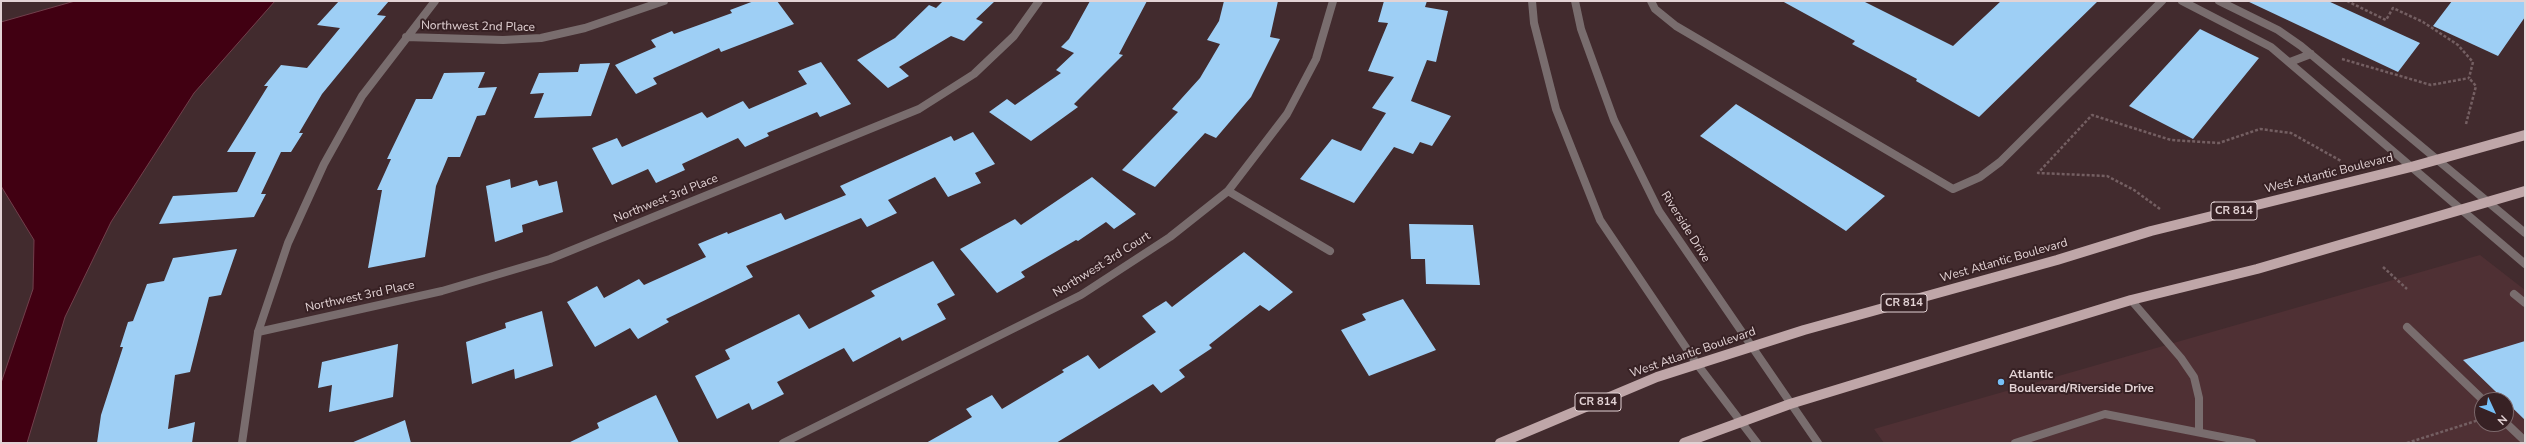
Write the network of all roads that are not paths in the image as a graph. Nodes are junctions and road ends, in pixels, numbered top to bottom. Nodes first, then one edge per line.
1 (435, 1) edge
2 (664, 1) edge
3 (1039, 1) edge
4 (1333, 1) edge
5 (1532, 1) edge
6 (1575, 1) edge
7 (1651, 1) edge
8 (2162, 1) edge
9 (2182, 1) edge
10 (2219, 1) edge
11 (406, 37) junction
12 (2311, 54) junction
13 (2290, 62) junction
14 (2525, 135) edge
15 (2436, 160) junction
16 (2411, 167) junction
17 (1228, 191) junction
18 (2525, 191) edge
19 (2489, 203) junction
20 (2463, 211) junction
21 (2525, 233) edge
22 (1330, 251) dead end
23 (2525, 264) edge
24 (2514, 294) dead end
25 (2132, 300) junction
26 (2525, 303) edge
27 (2407, 327) dead end
28 (258, 332) junction
29 (1750, 347) junction
30 (1697, 364) junction
31 (2475, 392) edge
32 (1790, 404) junction
33 (1741, 422) junction
34 (2514, 431) edge
35 (2199, 432) junction
36 (2525, 441) edge
37 (242, 443) edge
38 (783, 443) edge
39 (1500, 443) edge
40 (1684, 443) edge
41 (1757, 443) edge
42 (1818, 443) edge
43 (2015, 443) edge
44 (2252, 443) edge

1 - 11 street
2 - 11 street, Northwest 2nd Place
3 - 28 street, Northwest 3rd Place
4 - 17 street, Northwest 3rd Court
5 - 30 street
6 - 29 street, Riverside Drive
7 - 8 street
9 - 13 street
10 - 12 street
11 - 28 street
12 - 13 street
12 - 15 street
13 - 16 street
14 - 15 main road, West Atlantic Boulevard / CR 814
15 - 16 main road, West Atlantic Boulevard / CR 814
15 - 19 street
16 - 20 street
16 - 29 main road, West Atlantic Boulevard / CR 814
17 - 22 street
17 - 38 street, Northwest 3rd Court
18 - 19 main road
19 - 20 main road
19 - 21 street
20 - 23 street
20 - 25 main road
24 - 26 street
25 - 32 main road
25 - 35 street
27 - 31 street
28 - 37 street
29 - 30 main road, West Atlantic Boulevard / CR 814
29 - 32 street, Riverside Drive
30 - 33 street
30 - 39 main road, West Atlantic Boulevard / CR 814
32 - 33 main road
32 - 42 street, Riverside Drive
33 - 40 main road
33 - 41 street
34 - 36 street
35 - 43 street
35 - 44 street

